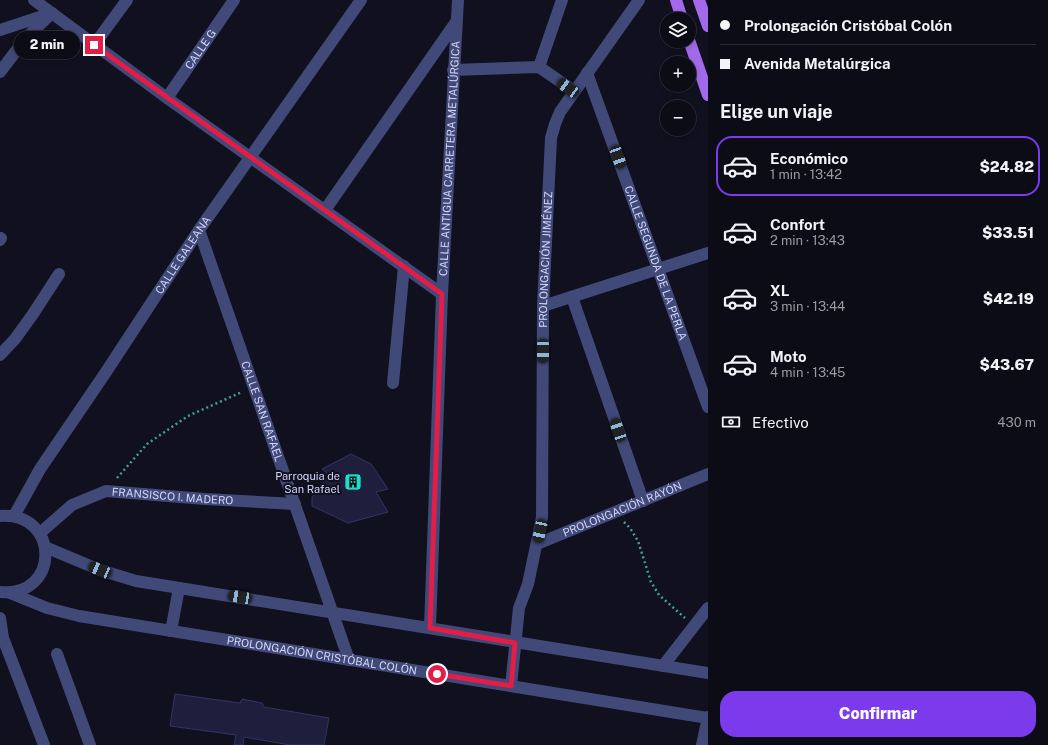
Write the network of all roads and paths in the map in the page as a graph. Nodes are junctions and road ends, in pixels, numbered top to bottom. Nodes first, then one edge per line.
1 (35, 0) edge
2 (127, 0) edge
3 (234, 0) edge
4 (361, 0) edge
5 (458, 0) edge
6 (562, 0) edge
7 (639, 0) edge
8 (676, 0) edge
9 (699, 0) edge
10 (680, 12) edge
11 (52, 13) junction
12 (456, 22) junction
13 (708, 26) edge
14 (0, 30) edge
15 (94, 45) junction
16 (692, 48) edge
17 (539, 67) junction
18 (453, 70) junction
19 (0, 72) edge
20 (587, 73) junction
21 (574, 91) junction
22 (708, 95) edge
23 (167, 98) junction
24 (250, 157) junction
25 (325, 210) junction
26 (200, 230) junction
27 (708, 253) edge
28 (404, 266) junction
29 (658, 269) junction
30 (59, 274) dead end
31 (442, 294) junction
32 (572, 296) junction
33 (543, 306) junction
34 (0, 355) edge
35 (393, 384) dead end
36 (254, 387) junction
37 (708, 408) edge
38 (708, 474) edge
39 (106, 491) junction
40 (643, 501) junction
41 (295, 504) junction
42 (614, 512) junction
43 (0, 515) edge
44 (14, 516) junction
45 (40, 533) junction
46 (537, 544) junction
47 (45, 547) junction
48 (179, 588) junction
49 (5, 593) edge
50 (708, 608) edge
51 (333, 612) junction
52 (0, 618) edge
53 (695, 626) junction
54 (430, 628) junction
55 (171, 631) junction
56 (515, 643) junction
57 (57, 654) dead end
58 (349, 660) junction
59 (663, 666) junction
60 (708, 673) edge
61 (511, 686) junction
62 (708, 718) edge
63 (703, 740) edge
64 (44, 745) edge
65 (90, 745) edge

1 - 11 street
2 - 15 street
3 - 23 street, CALLE G
4 - 24 street, CALLE GALEANA
5 - 12 street, CALLE ANTIGUA CARRETERA METALÚRGICA
6 - 17 street
7 - 20 street, PROLONGACIÓN JIMÉNEZ
8 - 10 main road
9 - 13 main road
11 - 14 street
11 - 15 street
11 - 19 street
12 - 18 street, CALLE ANTIGUA CARRETERA METALÚRGICA
12 - 25 street
15 - 23 street
16 - 22 main road
17 - 18 street
17 - 21 street
18 - 31 street, CALLE ANTIGUA CARRETERA METALÚRGICA
20 - 21 street, PROLONGACIÓN JIMÉNEZ
20 - 29 street, CALLE SEGUNDA DE LA PERLA
21 - 33 street, PROLONGACIÓN JIMÉNEZ
23 - 24 street
24 - 25 street
24 - 26 street, CALLE GALEANA
25 - 28 street
26 - 36 street, CALLE SAN RAFAEL
26 - 44 street, CALLE GALEANA
27 - 29 street
28 - 31 street
28 - 35 street
29 - 32 street
29 - 37 street, CALLE SEGUNDA DE LA PERLA
30 - 34 street
31 - 54 street, CALLE ANTIGUA CARRETERA METALÚRGICA
32 - 33 street
32 - 40 street
33 - 46 street, PROLONGACIÓN JIMÉNEZ
36 - 39 path
36 - 41 street, CALLE SAN RAFAEL
38 - 40 street, PROLONGACIÓN RAYÓN
39 - 41 street, FRANSISCO I. MADERO
39 - 45 street, FRANSISCO I. MADERO
40 - 42 street, PROLONGACIÓN RAYÓN
41 - 51 street, CALLE SAN RAFAEL
42 - 46 street, PROLONGACIÓN RAYÓN
42 - 53 path
43 - 44 street
44 - 45 street
45 - 47 street
46 - 56 street, PROLONGACIÓN JIMÉNEZ
47 - 48 street
47 - 49 street
48 - 51 street
48 - 55 street
49 - 55 street, PROLONGACIÓN CRISTÓBAL COLÓN
50 - 53 street
51 - 54 street
51 - 58 street, CALLE SAN RAFAEL
52 - 64 street
53 - 59 street
54 - 56 street
55 - 58 street, PROLONGACIÓN CRISTÓBAL COLÓN
56 - 59 street
56 - 61 street, PROLONGACIÓN JIMÉNEZ
57 - 65 street
58 - 61 street, PROLONGACIÓN CRISTÓBAL COLÓN
59 - 60 street
61 - 62 street, PROLONGACIÓN CRISTÓBAL COLÓN
62 - 63 street

